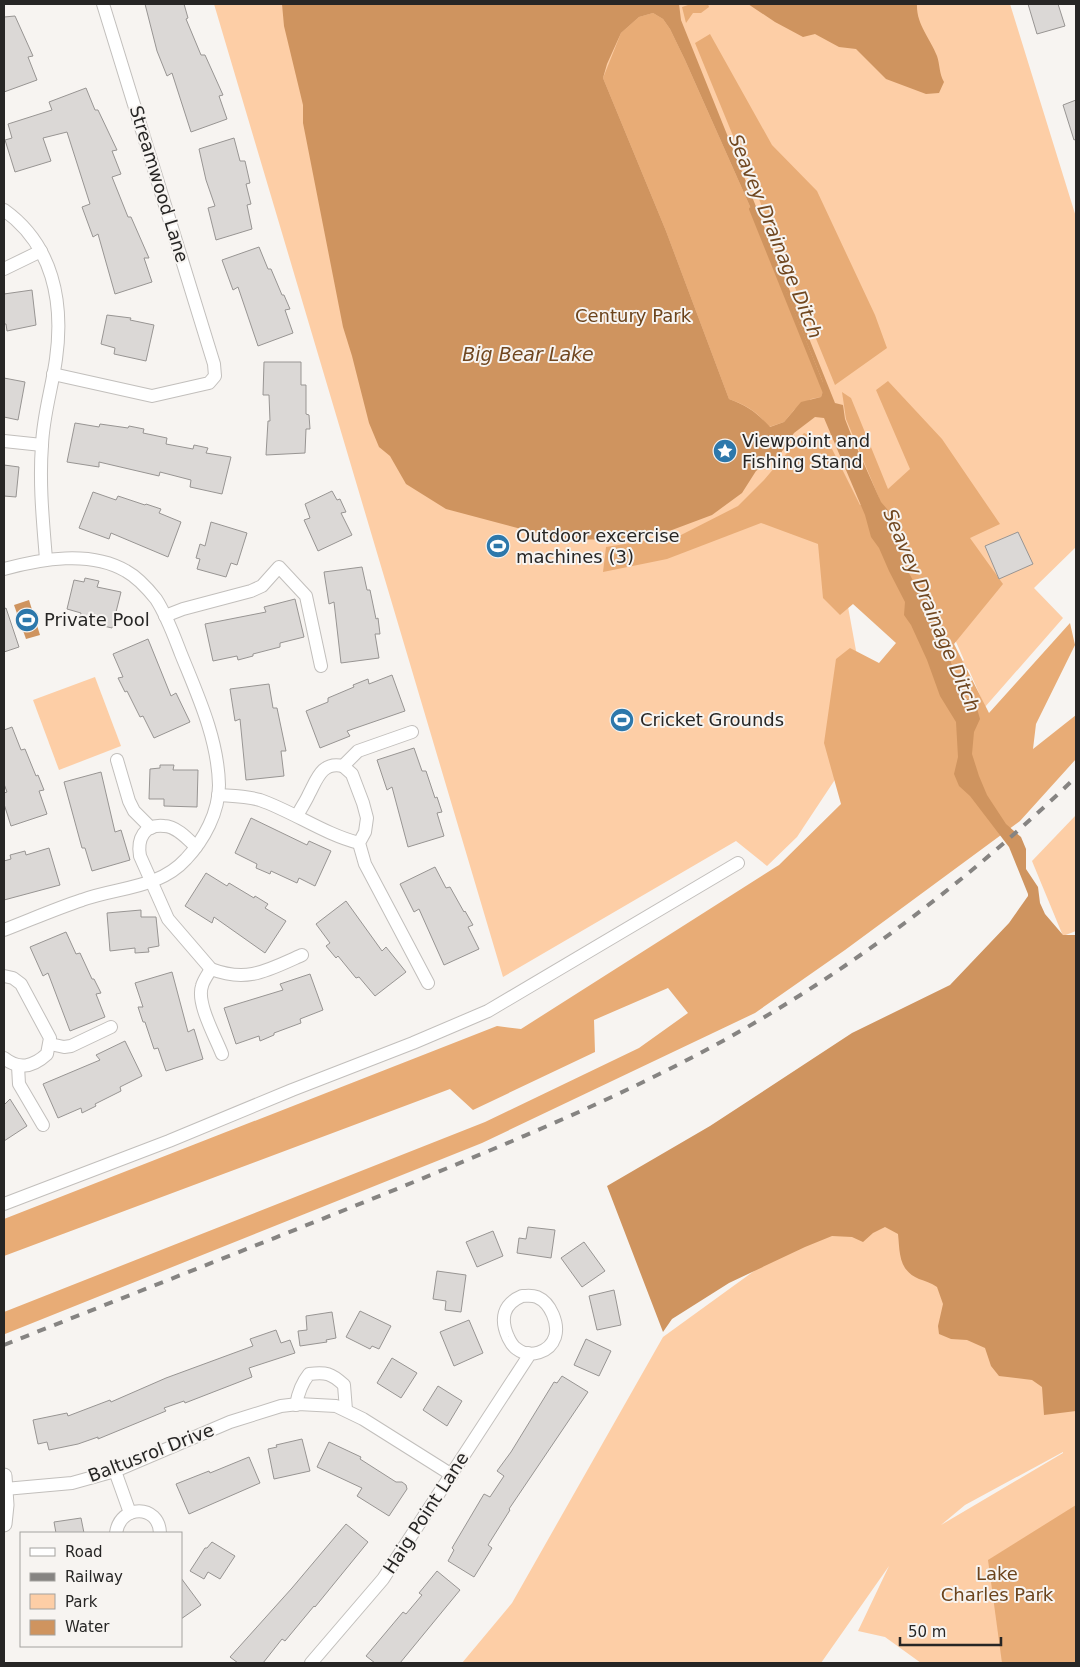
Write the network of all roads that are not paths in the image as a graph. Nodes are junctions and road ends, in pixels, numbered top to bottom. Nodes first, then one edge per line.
1 (103, 4) edge
2 (4, 210) edge
3 (41, 251) junction
4 (4, 268) edge
5 (53, 374) junction
6 (4, 440) edge
7 (42, 445) junction
8 (46, 559) junction
9 (4, 569) edge
10 (165, 616) junction
11 (321, 666) dead end
12 (412, 732) dead end
13 (116, 760) dead end
14 (343, 766) junction
15 (218, 795) junction
16 (297, 816) junction
17 (151, 828) junction
18 (358, 843) junction
19 (196, 847) junction
20 (738, 864) dead end
21 (152, 882) junction
22 (4, 930) edge
23 (302, 956) dead end
24 (211, 969) junction
25 (4, 976) edge
26 (428, 982) dead end
27 (111, 1027) dead end
28 (50, 1044) junction
29 (222, 1054) dead end
30 (4, 1058) edge
31 (18, 1066) junction
32 (43, 1125) dead end
33 (4, 1204) edge
34 (528, 1353) junction
35 (296, 1405) junction
36 (346, 1410) junction
37 (115, 1471) junction
38 (452, 1475) junction
39 (4, 1483) edge
40 (130, 1513) junction
41 (4, 1524) edge
42 (116, 1532) edge
43 (160, 1532) edge
44 (311, 1663) edge

1 - 5 street, Streamwood Lane
2 - 3 street
3 - 4 street
3 - 5 street
5 - 7 street
6 - 7 street
7 - 8 street
8 - 9 street
8 - 10 street
10 - 11 street
10 - 15 street
12 - 14 street
13 - 17 street
14 - 16 street
14 - 18 street
15 - 16 street
15 - 19 street
16 - 18 street
17 - 19 street
17 - 21 street
18 - 26 street
19 - 21 street
20 - 33 street
21 - 22 street
21 - 24 street
23 - 24 street
24 - 29 street
25 - 28 street
27 - 28 street
28 - 31 street
30 - 31 street
31 - 32 street
34 - 34 street
34 - 38 street, Haig Point Lane
35 - 36 street, Baltusrol Drive
35 - 36 street
35 - 37 street, Baltusrol Drive
36 - 38 street, Baltusrol Drive
37 - 39 street, Baltusrol Drive
37 - 40 street
38 - 44 street, Haig Point Lane
39 - 41 street
40 - 42 street
40 - 43 street

